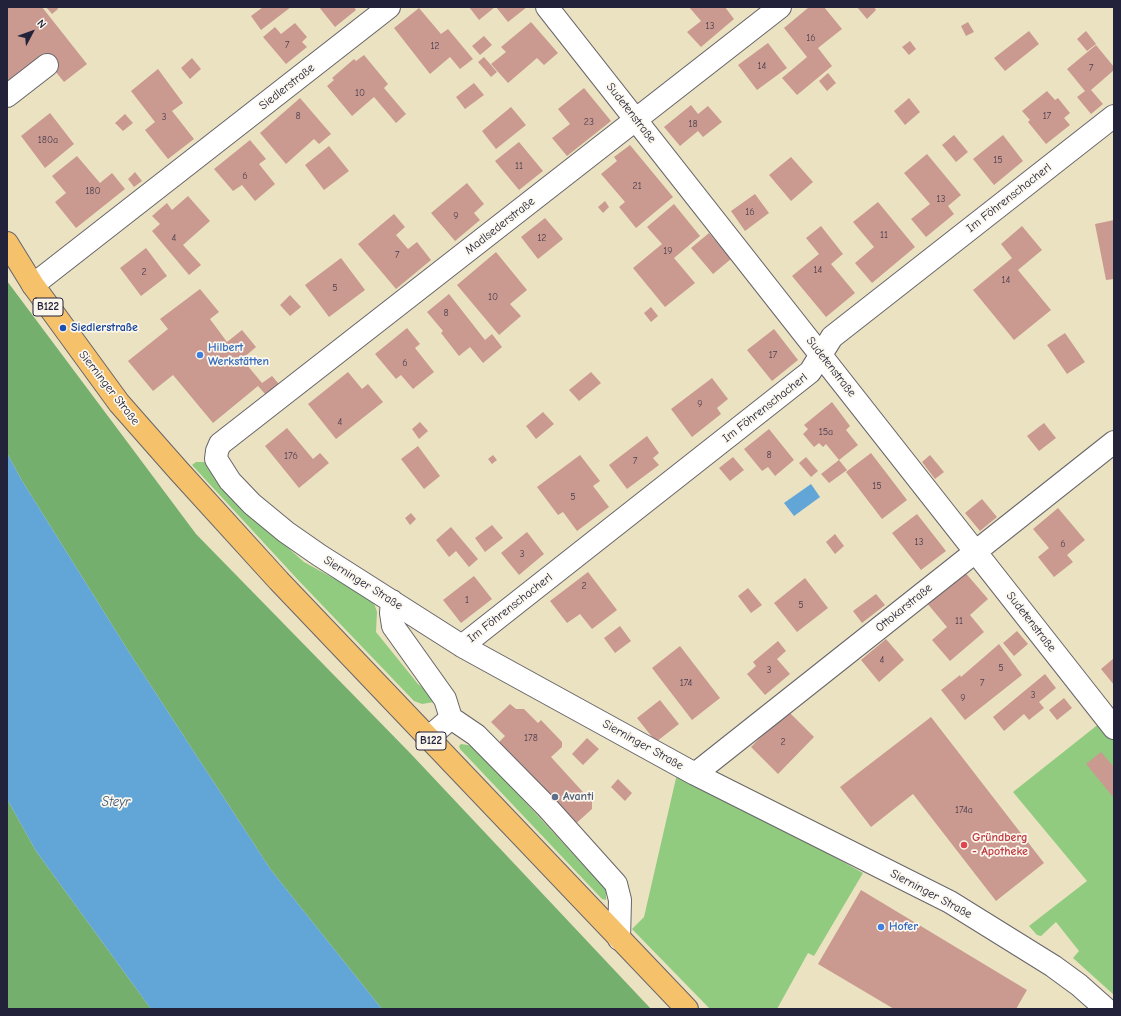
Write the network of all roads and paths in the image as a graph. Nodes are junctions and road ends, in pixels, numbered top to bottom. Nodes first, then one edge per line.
1 (389, 7) edge
2 (547, 7) edge
3 (780, 7) edge
4 (46, 65) dead end
5 (7, 96) edge
6 (1114, 116) edge
7 (636, 120) junction
8 (7, 243) edge
9 (33, 285) junction
10 (822, 356) junction
11 (1114, 442) edge
12 (220, 444) joint
13 (975, 551) junction
14 (392, 601) junction
15 (462, 646) junction
16 (451, 718) junction
17 (1114, 728) edge
18 (428, 738) junction
19 (695, 774) junction
20 (619, 939) junction
21 (687, 1009) edge
22 (1106, 1009) edge

1 - 9 street, Siedlerstraße
2 - 7 street, Sudetenstraße
3 - 7 street, Madlsederstraße
4 - 5 street
6 - 10 street, Im Föhrenschacherl
7 - 10 street, Sudetenstraße
7 - 12 street, Madlsederstraße
8 - 9 main road, Sierninger Straße / B122
9 - 18 main road, Sierninger Straße / B122
10 - 13 street, Sudetenstraße
10 - 15 street, Im Föhrenschacherl
11 - 13 street, Ottokarstraße
12 - 14 street, Sierninger Straße
13 - 17 street, Sudetenstraße
13 - 19 street, Ottokarstraße
14 - 15 street, Sierninger Straße
14 - 16 street
15 - 19 street, Sierninger Straße
16 - 18 street
16 - 20 street
18 - 20 main road, Sierninger Straße / B122
19 - 22 street, Sierninger Straße
20 - 21 main road, Sierninger Straße / B122

